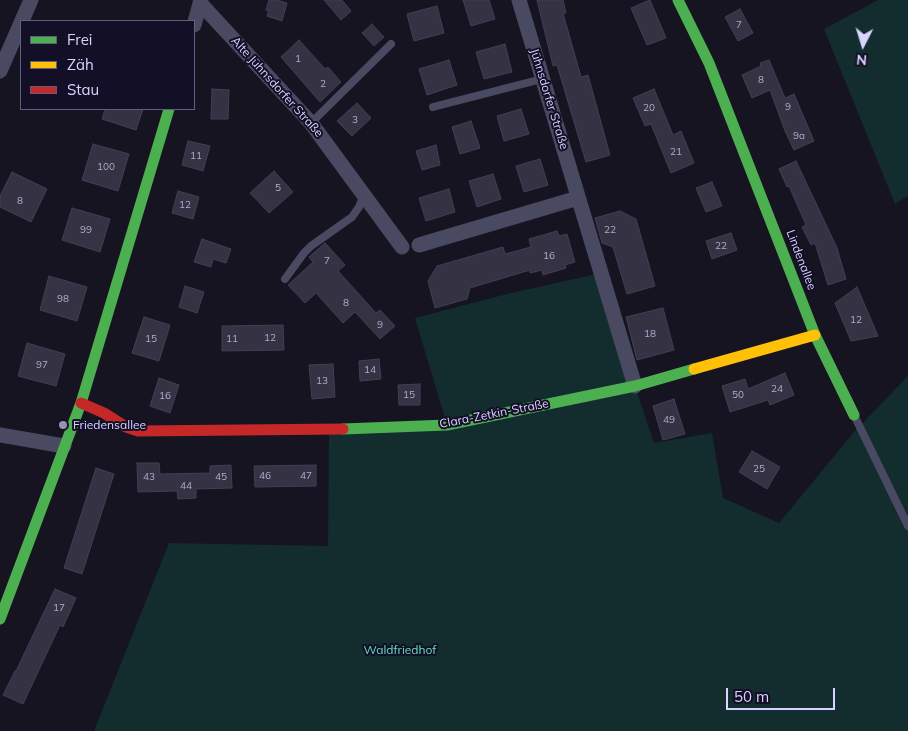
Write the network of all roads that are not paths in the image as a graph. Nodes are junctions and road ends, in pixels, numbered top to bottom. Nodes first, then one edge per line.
1 (31, 0) edge
2 (519, 0) edge
3 (678, 0) edge
4 (201, 1) edge
5 (22, 20) edge
6 (195, 22) edge
7 (20, 25) edge
8 (391, 44) dead end
9 (0, 71) edge
10 (542, 79) junction
11 (432, 107) dead end
12 (169, 110) edge
13 (311, 122) junction
14 (364, 195) junction
15 (578, 198) junction
16 (419, 245) dead end
17 (402, 247) dead end
18 (285, 279) dead end
19 (816, 335) junction
20 (635, 386) junction
21 (81, 402) junction
22 (854, 415) joint
23 (0, 435) edge
24 (64, 446) junction
25 (908, 526) edge
26 (0, 619) edge

1 - 5 street
2 - 10 street, Jühnsdorfer Straße
3 - 19 street, Lindenallee
4 - 6 street
4 - 13 street, Alte Jühnsdorfer Straße
7 - 9 street
8 - 13 lane
10 - 11 lane
10 - 15 street, Jühnsdorfer Straße
12 - 21 street
13 - 14 street, Alte Jühnsdorfer Straße
14 - 17 street, Alte Jühnsdorfer Straße
14 - 18 lane
15 - 16 street
15 - 20 street, Jühnsdorfer Straße
19 - 20 street, Clara-Zetkin-Straße
19 - 22 street, Lindenallee
20 - 21 street, Clara-Zetkin-Straße
21 - 24 street
22 - 25 lane, Lindenallee
23 - 24 street
24 - 26 street

